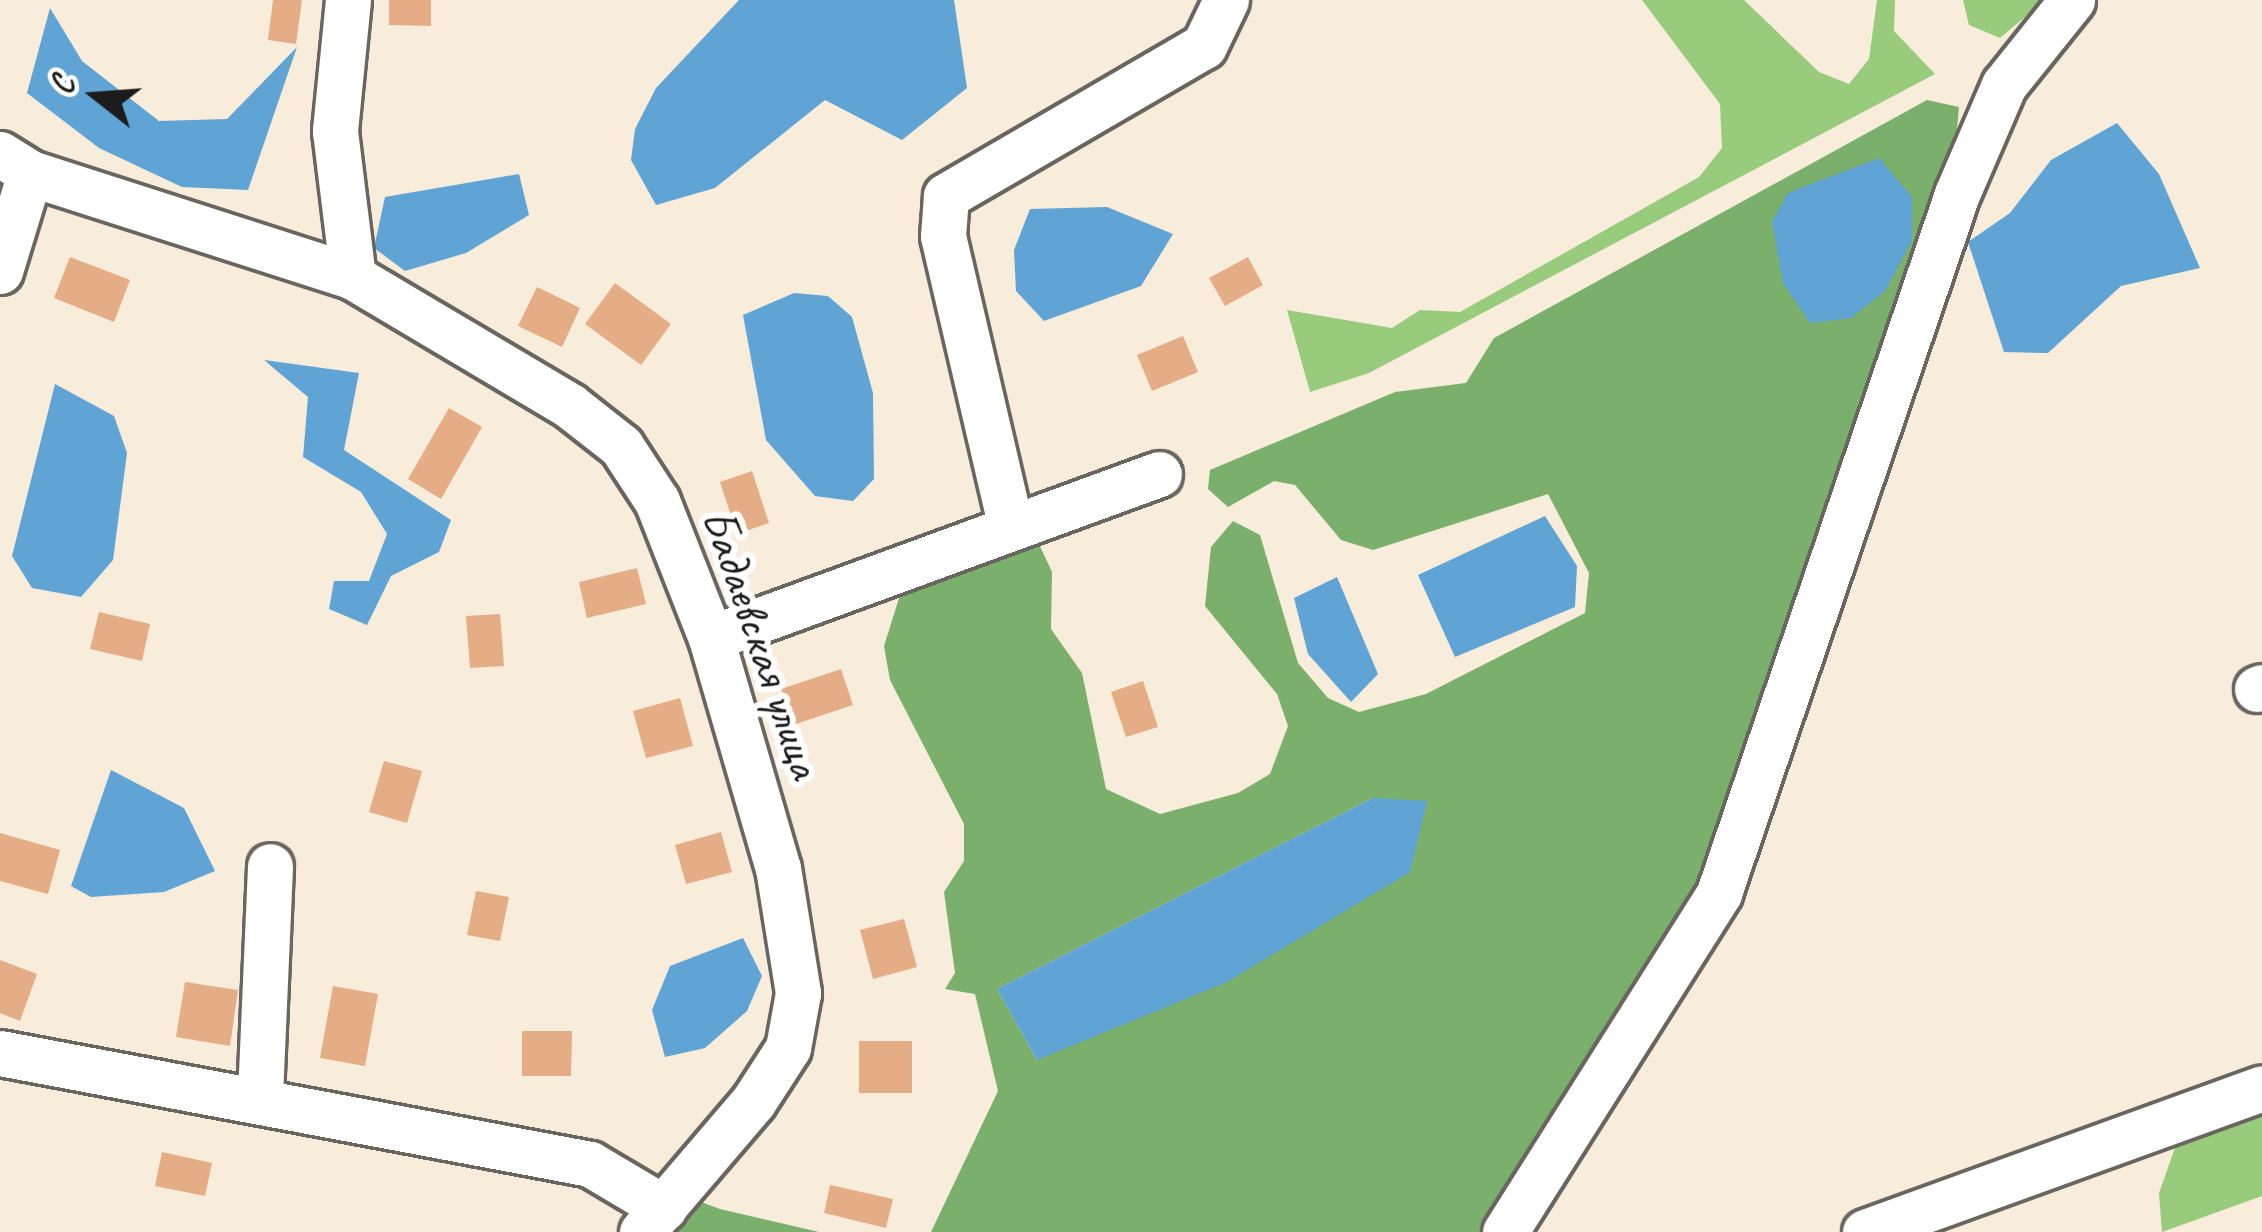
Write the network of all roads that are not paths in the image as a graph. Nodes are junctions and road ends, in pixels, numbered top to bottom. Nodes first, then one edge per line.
1 (348, 0) edge
2 (1226, 0) edge
3 (2072, 0) edge
4 (15, 164) edge
5 (0, 271) edge
6 (353, 277) junction
7 (1159, 474) dead end
8 (1011, 528) junction
9 (711, 638) junction
10 (270, 866) dead end
11 (0, 1053) edge
12 (2262, 1088) edge
13 (260, 1096) junction
14 (653, 1220) edge
15 (1505, 1232) edge
16 (1865, 1232) edge

1 - 6 street
2 - 8 street
3 - 15 street
4 - 5 street
4 - 6 street, Бадаевская улица
6 - 9 street, Бадаевская улица
7 - 8 street
8 - 9 street
9 - 14 street, Бадаевская улица
10 - 13 street
11 - 13 street
12 - 16 street
13 - 14 street

